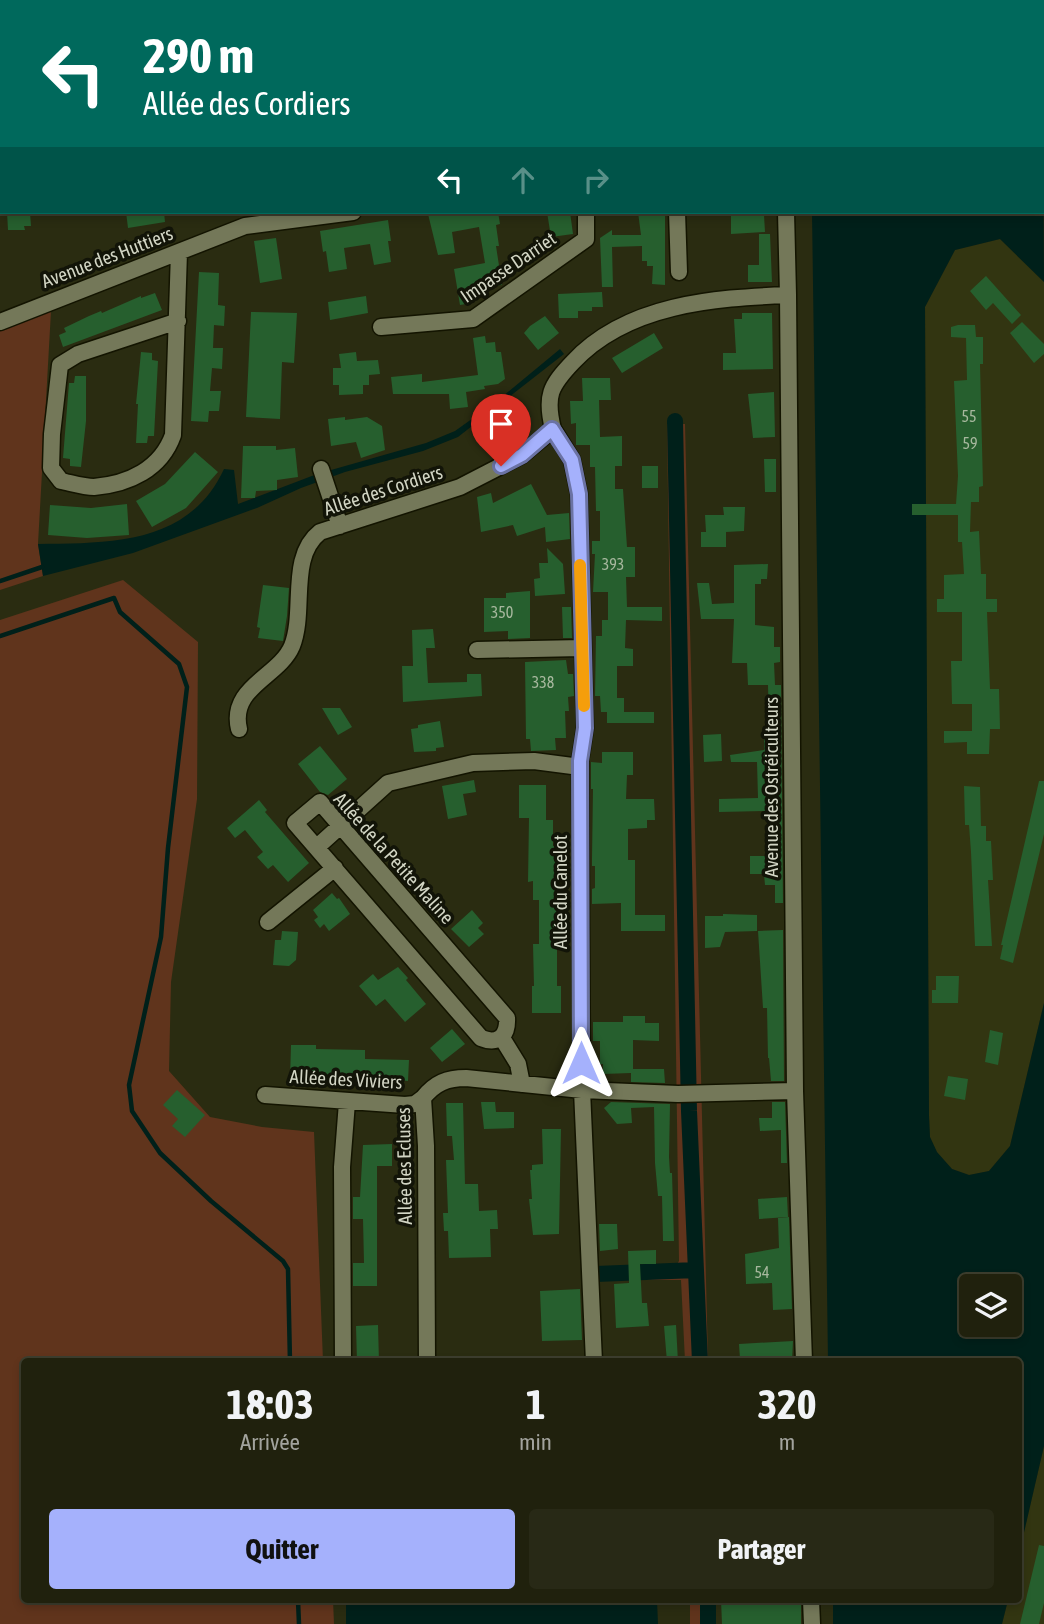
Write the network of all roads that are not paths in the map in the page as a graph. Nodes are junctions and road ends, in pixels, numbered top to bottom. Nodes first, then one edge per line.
1 (338, 214) edge
2 (586, 214) edge
3 (677, 214) edge
4 (786, 214) edge
5 (179, 252) junction
6 (679, 272) dead end
7 (788, 295) junction
8 (178, 321) junction
9 (0, 322) edge
10 (382, 327) dead end
11 (552, 429) junction
12 (321, 469) dead end
13 (340, 526) junction
14 (582, 648) junction
15 (477, 650) dead end
16 (239, 729) dead end
17 (580, 767) junction
18 (341, 826) junction
19 (317, 848) junction
20 (335, 868) junction
21 (268, 922) dead end
22 (502, 1038) junction
23 (522, 1084) junction
24 (582, 1090) junction
25 (795, 1091) junction
26 (265, 1096) dead end
27 (423, 1098) junction
28 (347, 1102) junction
29 (343, 1358) edge
30 (427, 1358) edge
31 (594, 1358) edge
32 (804, 1358) edge
33 (811, 1603) edge
34 (812, 1624) edge

1 - 5 street, Avenue des Huttiers
2 - 10 street, Impasse Darriet
3 - 6 street
4 - 7 street, Avenue des Ostréiculteurs
5 - 8 street
5 - 9 street, Avenue des Huttiers
7 - 11 street
7 - 25 street, Avenue des Ostréiculteurs
8 - 8 street
11 - 13 street, Allée des Cordiers
11 - 14 street, Allée du Canelot
12 - 13 street
13 - 16 street, Allée des Cordiers
14 - 15 street
14 - 17 street, Allée du Canelot
17 - 18 street
17 - 24 street, Allée du Canelot
18 - 19 street
18 - 19 street, Allée de la Petite Maline
18 - 22 street, Allée de la Petite Maline
19 - 20 street, Allée de la Petite Maline
20 - 21 street
20 - 22 street, Allée de la Petite Maline
22 - 23 street, Allée de la Petite Maline
23 - 24 street, Allée des Ecluses
23 - 27 street, Allée des Ecluses
24 - 25 street, Allée des Ecluses
24 - 31 street, Allée du Canelot
25 - 32 street, Avenue des Ostréiculteurs
26 - 28 street, Allée des Viviers
27 - 28 street, Allée des Viviers
27 - 30 street, Allée des Ecluses
28 - 29 street
33 - 34 street

